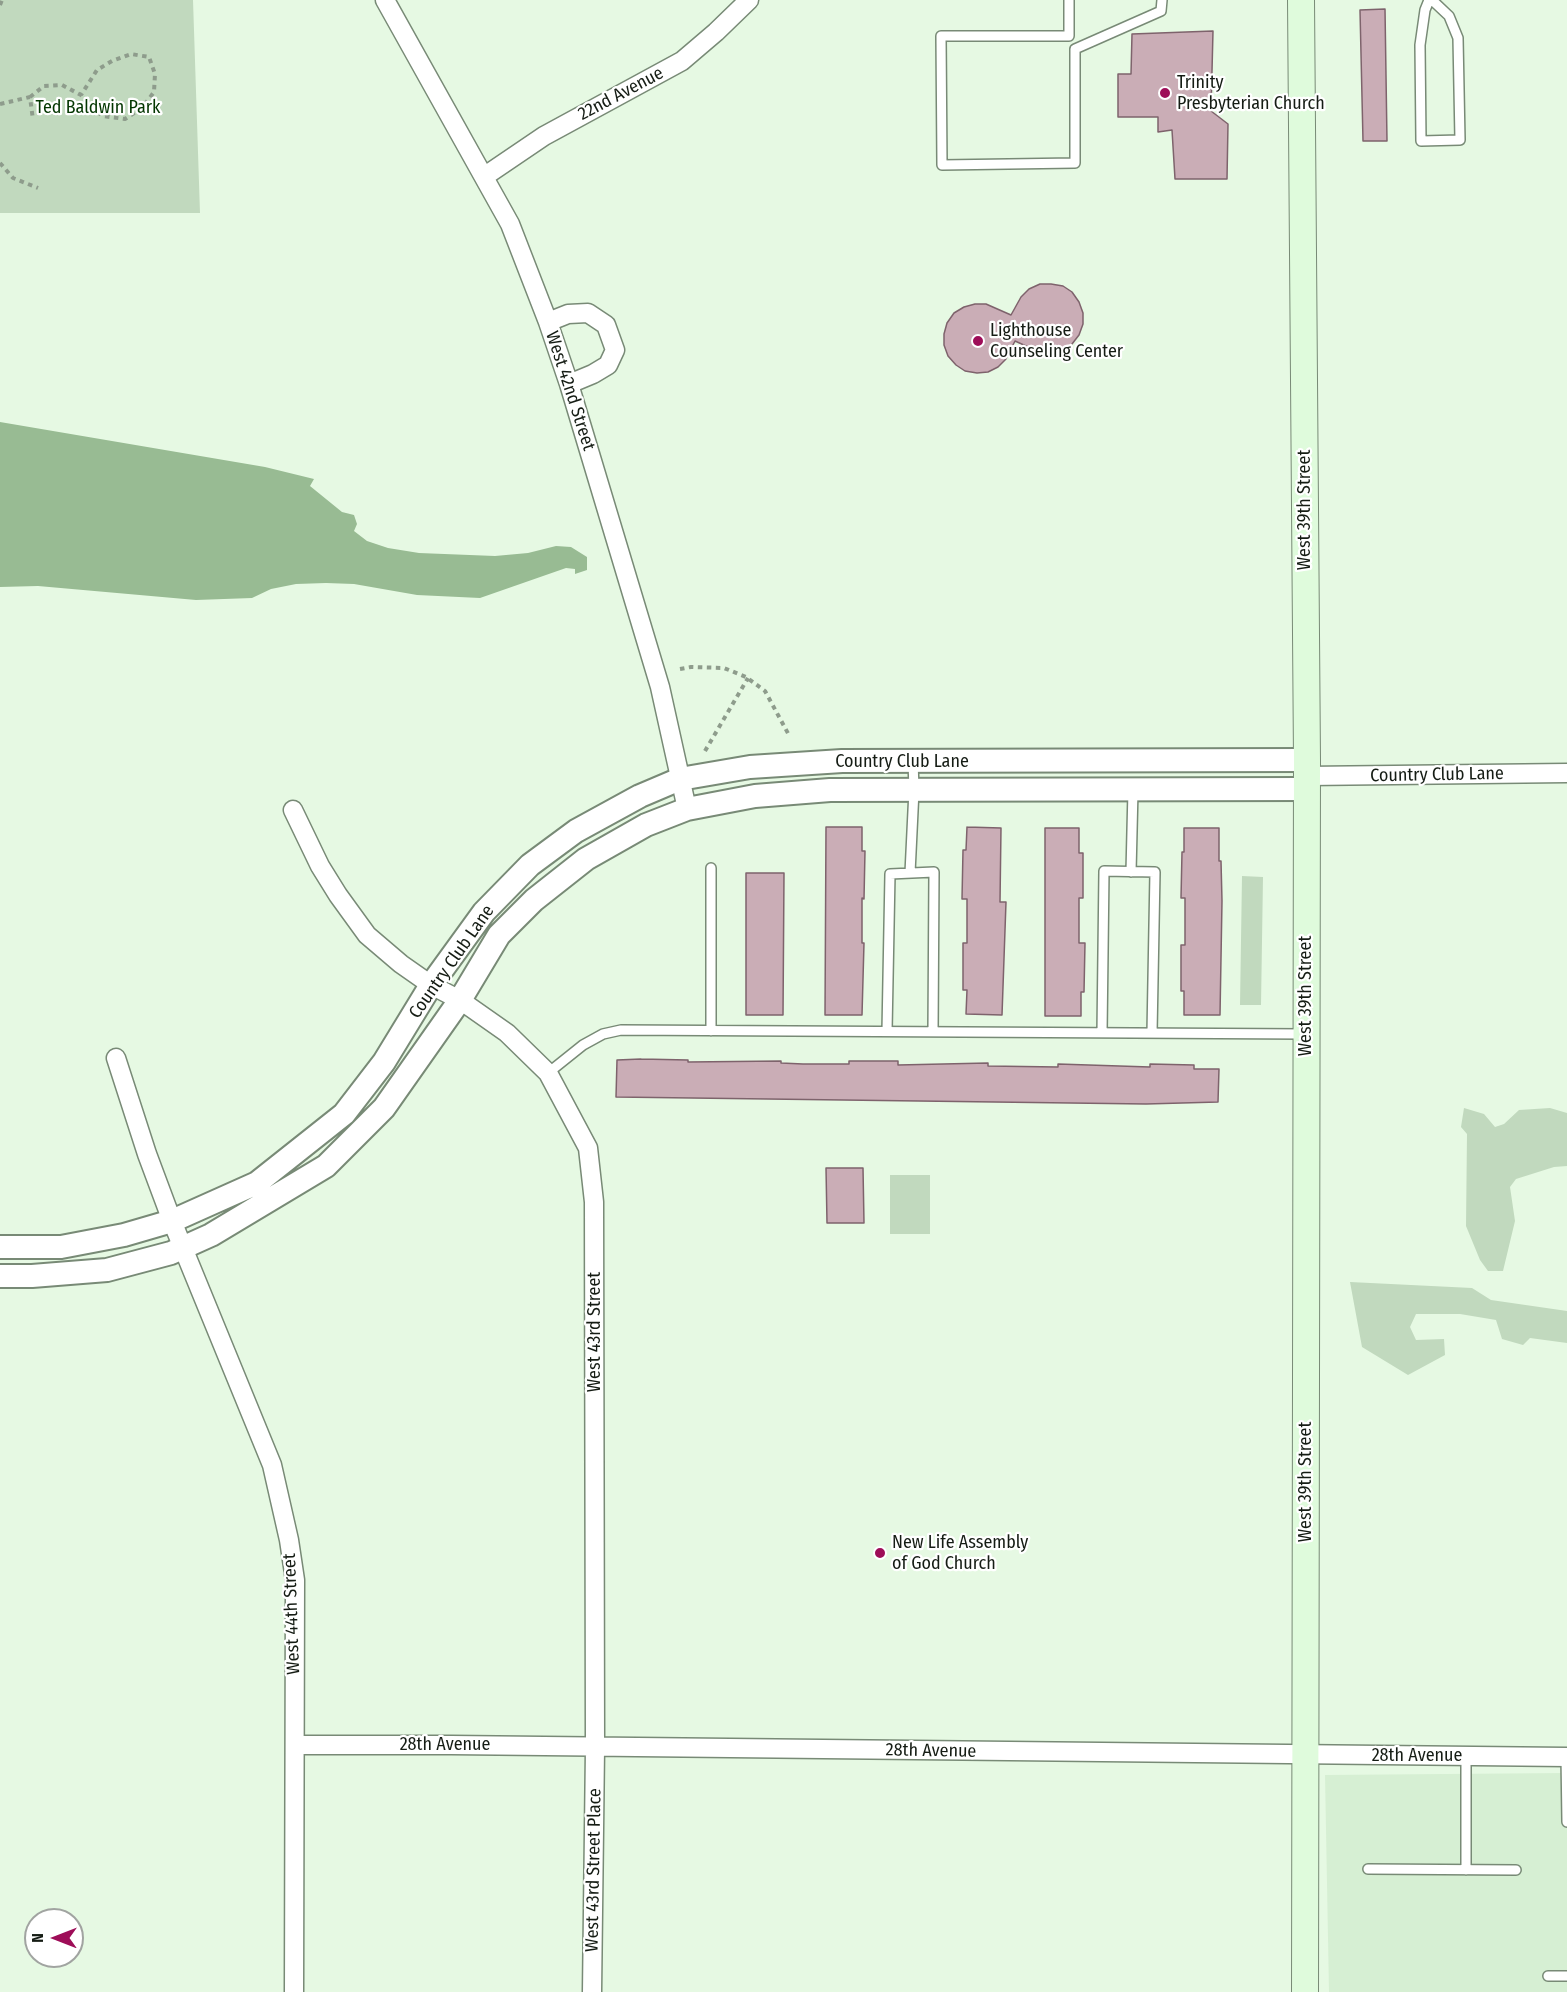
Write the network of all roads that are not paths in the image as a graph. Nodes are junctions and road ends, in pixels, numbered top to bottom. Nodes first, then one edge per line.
1 (385, 0) edge
2 (749, 0) edge
3 (1069, 0) edge
4 (1162, 0) edge
5 (1301, 0) edge
6 (1431, 0) edge
7 (485, 176) junction
8 (548, 322) junction
9 (569, 384) junction
10 (913, 761) junction
11 (1567, 773) edge
12 (1307, 775) junction
13 (680, 779) junction
14 (914, 790) junction
15 (1133, 790) junction
16 (687, 809) junction
17 (293, 810) dead end
18 (711, 868) dead end
19 (1131, 872) junction
20 (910, 873) junction
21 (432, 985) junction
22 (460, 1000) junction
23 (711, 1031) junction
24 (887, 1031) junction
25 (933, 1032) junction
26 (1102, 1033) junction
27 (1152, 1033) junction
28 (1306, 1034) junction
29 (116, 1058) dead end
30 (548, 1073) junction
31 (172, 1221) junction
32 (0, 1247) edge
33 (184, 1247) junction
34 (0, 1276) edge
35 (295, 1745) junction
36 (595, 1748) junction
37 (1306, 1755) junction
38 (1466, 1756) junction
39 (1567, 1757) edge
40 (1567, 1822) edge
41 (1368, 1869) dead end
42 (1466, 1870) junction
43 (1516, 1870) dead end
44 (1548, 1976) dead end
45 (1567, 1976) edge
46 (294, 1992) edge
47 (592, 1992) edge
48 (1305, 1992) edge

1 - 7 street, West 42nd Street
2 - 7 street, 22nd Avenue
3 - 4 lane
5 - 12 main road, West 39th Street
6 - 6 lane
7 - 8 street, West 42nd Street
8 - 9 street, West 42nd Street
8 - 9 street
9 - 13 street, West 42nd Street
10 - 12 street, Country Club Lane
10 - 13 street, Country Club Lane
10 - 14 lane
11 - 12 street, Country Club Lane
12 - 15 street, Country Club Lane
12 - 28 main road, West 39th Street
13 - 16 street, West 42nd Street
13 - 21 street, Country Club Lane
14 - 15 street, Country Club Lane
14 - 16 street, Country Club Lane
14 - 20 lane
15 - 19 lane
16 - 22 street, Country Club Lane
17 - 21 street
18 - 23 lane
19 - 26 lane
19 - 27 lane
20 - 24 lane
20 - 25 lane
21 - 22 street, West 43rd Street
21 - 31 street, Country Club Lane
22 - 30 street, West 43rd Street
22 - 33 street, Country Club Lane
23 - 24 lane
23 - 30 lane
24 - 25 lane
25 - 26 lane
26 - 27 lane
27 - 28 lane
28 - 37 main road, West 39th Street
29 - 31 street, West 44th Street
30 - 36 street, West 43rd Street
31 - 32 street, Country Club Lane
31 - 33 street, West 44th Street
33 - 34 street, Country Club Lane
33 - 35 street, West 44th Street
35 - 36 street, 28th Avenue
35 - 46 street, West 44th Street
36 - 37 street, 28th Avenue
36 - 47 street, West 43rd Street Place
37 - 38 street, 28th Avenue
37 - 48 main road, West 39th Street
38 - 39 street, 28th Avenue
38 - 42 lane
39 - 40 lane
41 - 42 lane
42 - 43 lane
44 - 45 lane

